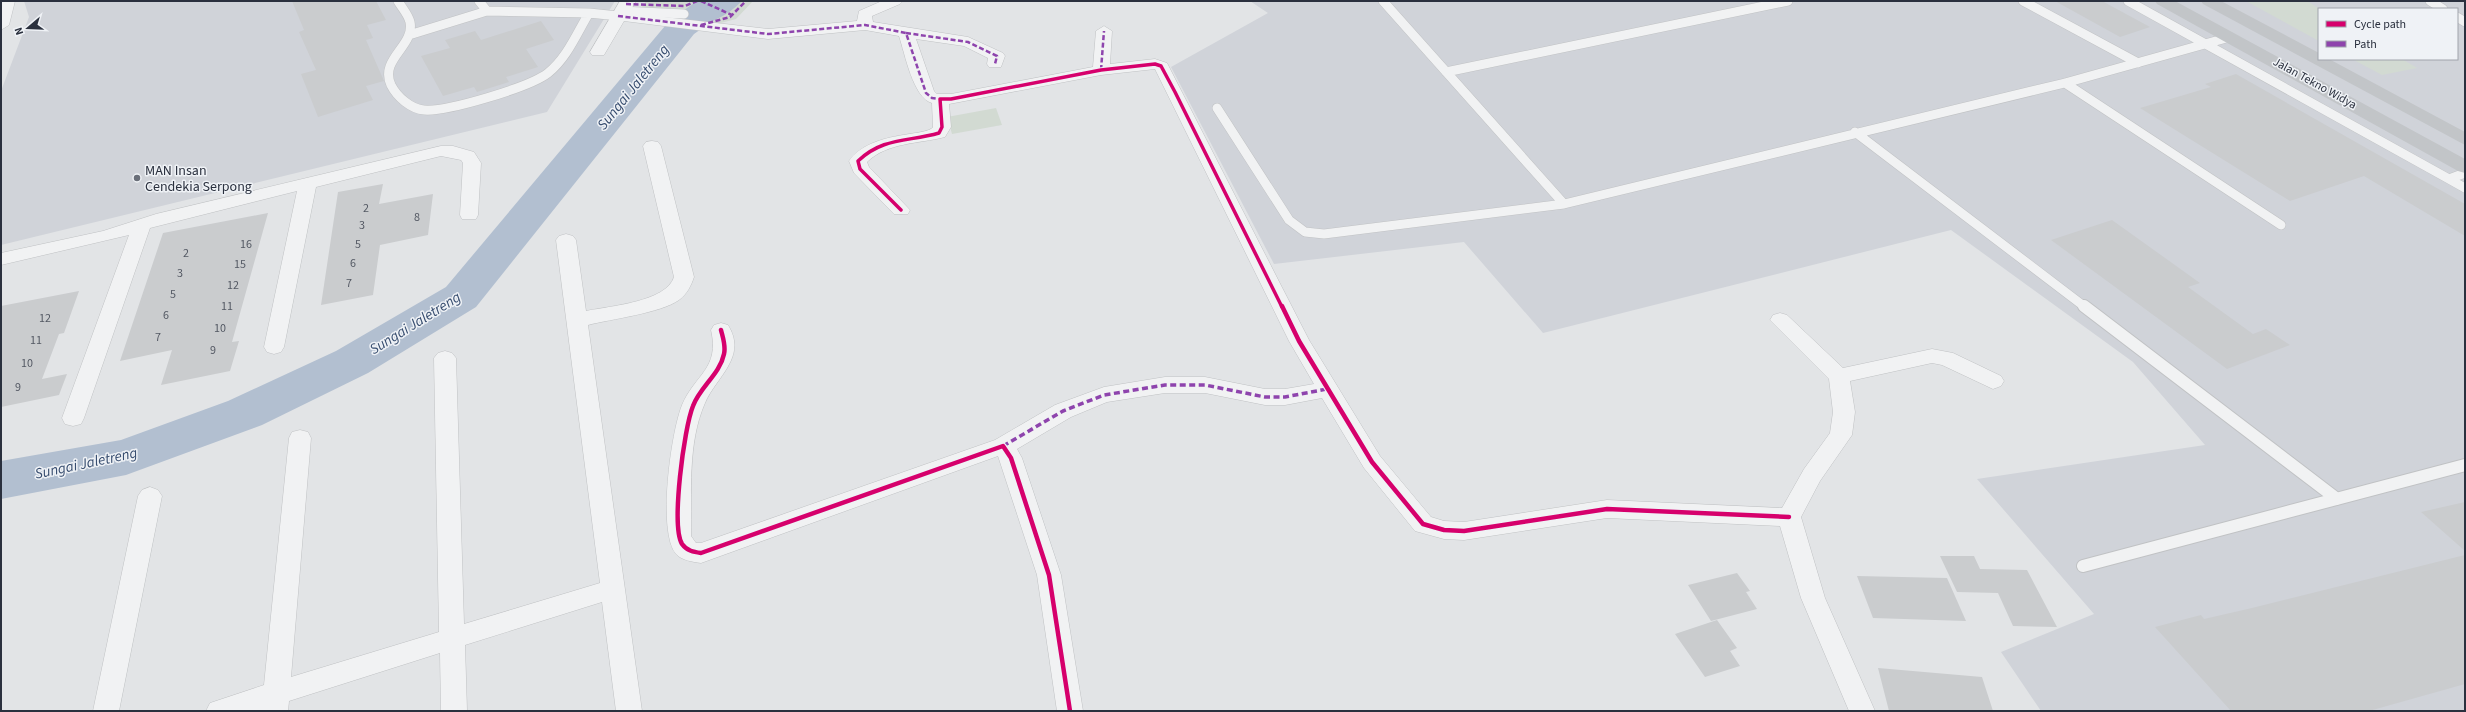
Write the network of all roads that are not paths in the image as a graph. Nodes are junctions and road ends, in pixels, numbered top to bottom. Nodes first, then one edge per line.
1 (7, 1) edge
2 (398, 1) edge
3 (479, 1) edge
4 (895, 1) edge
5 (1383, 1) edge
6 (1788, 1) edge
7 (2023, 1) edge
8 (2128, 1) edge
9 (2163, 1) edge
10 (2209, 1) edge
11 (2430, 1) edge
12 (2441, 8) edge
13 (622, 9) edge
14 (487, 10) junction
15 (589, 13) junction
16 (1, 22) edge
17 (865, 25) junction
18 (2260, 28) junction
19 (1104, 31) dead end
20 (906, 33) junction
21 (409, 35) junction
22 (2230, 37) junction
23 (2204, 43) junction
24 (598, 52) dead end
25 (2318, 59) edge
26 (2319, 60) edge
27 (2138, 63) junction
28 (995, 64) dead end
29 (1101, 70) junction
30 (1446, 72) junction
31 (2065, 83) junction
32 (940, 98) junction
33 (1217, 108) dead end
34 (1854, 132) junction
35 (2465, 139) edge
36 (652, 146) dead end
37 (2465, 167) edge
38 (2465, 173) edge
39 (2449, 179) junction
40 (308, 182) junction
41 (2465, 188) edge
42 (1564, 204) junction
43 (901, 210) dead end
44 (469, 215) dead end
45 (142, 225) junction
46 (2281, 225) dead end
47 (566, 240) dead end
48 (1, 259) edge
49 (577, 320) junction
50 (1780, 320) dead end
51 (721, 330) dead end
52 (274, 347) dead end
53 (445, 358) dead end
54 (1839, 376) junction
55 (1993, 381) dead end
56 (1327, 389) junction
57 (73, 418) dead end
58 (300, 438) dead end
59 (1003, 446) junction
60 (2465, 465) edge
61 (150, 496) dead end
62 (2337, 499) junction
63 (1789, 517) junction
64 (2083, 566) dead end
65 (612, 589) junction
66 (452, 639) junction
67 (276, 702) edge
68 (106, 711) edge
69 (219, 711) edge
70 (454, 711) edge
71 (629, 711) edge
72 (1070, 711) edge
73 (1862, 711) edge

1 - 16 street
2 - 21 lane
3 - 14 lane
4 - 17 street
5 - 30 lane
6 - 30 lane
7 - 27 lane
8 - 23 lane
9 - 22 main road, Jalan Tekno Widya
10 - 18 main road, Jalan Tekno Widya
11 - 12 lane
13 - 15 lane
13 - 17 street
13 - 24 street
14 - 15 lane
14 - 21 lane
15 - 21 lane
17 - 20 street
18 - 22 main road
18 - 25 main road, Jalan Tekno Widya
19 - 29 street
20 - 28 street
20 - 32 street
22 - 23 lane
22 - 37 main road, Jalan Tekno Widya
23 - 27 lane
23 - 39 lane
26 - 35 main road, Jalan Tekno Widya
27 - 31 lane
29 - 32 street
29 - 56 street
30 - 42 lane
31 - 34 lane
31 - 46 lane
32 - 43 street
33 - 42 lane
34 - 42 lane
34 - 62 lane
36 - 49 street
38 - 39 lane
39 - 41 lane
40 - 44 street
40 - 45 street
40 - 52 street
45 - 48 street
45 - 57 street
47 - 49 street
49 - 65 street
50 - 54 street
51 - 59 street
53 - 66 street
54 - 55 street
54 - 63 street
56 - 59 street
56 - 63 street
58 - 67 street
59 - 72 street
60 - 62 lane
61 - 68 street
62 - 64 lane
63 - 73 street
65 - 66 street
65 - 71 street
66 - 67 street
66 - 70 street
67 - 69 street

